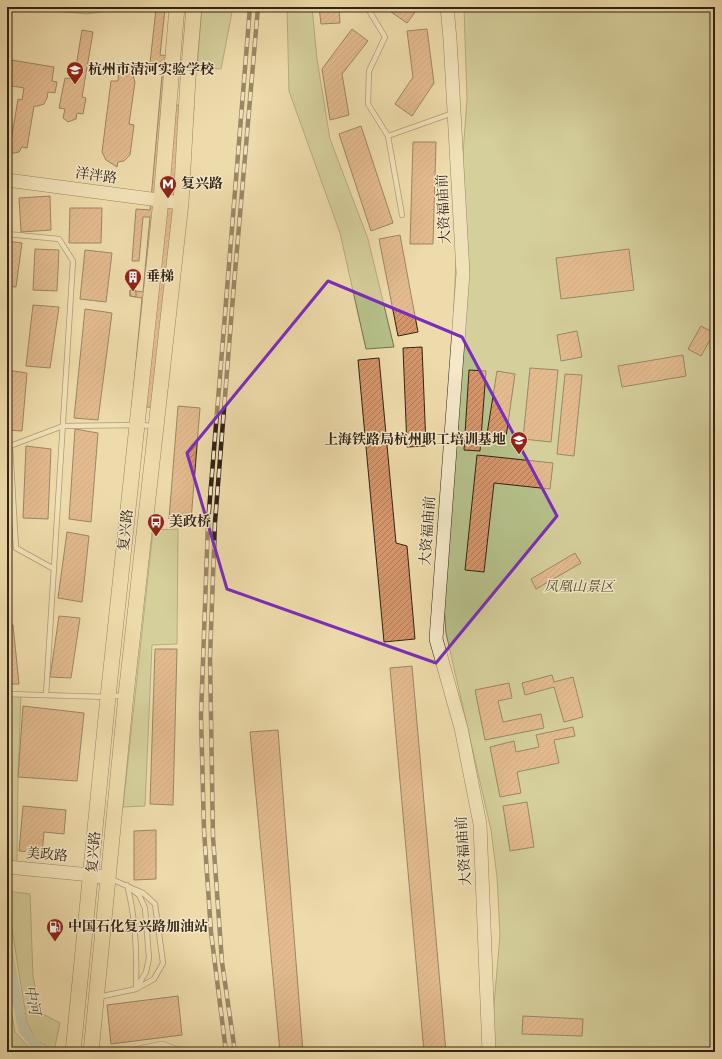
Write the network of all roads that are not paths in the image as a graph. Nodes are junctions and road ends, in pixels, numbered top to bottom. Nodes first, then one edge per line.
1 (177, 7) edge
2 (194, 7) edge
3 (367, 7) edge
4 (447, 7) edge
5 (454, 113) junction
6 (388, 136) junction
7 (7, 180) edge
8 (161, 200) junction
9 (181, 203) junction
10 (402, 215) dead end
11 (7, 234) edge
12 (138, 424) junction
13 (63, 426) junction
14 (156, 426) junction
15 (8, 446) edge
16 (54, 570) junction
17 (7, 694) edge
18 (46, 695) junction
19 (126, 695) junction
20 (108, 697) junction
21 (7, 868) edge
22 (92, 875) junction
23 (108, 878) junction
24 (127, 885) junction
25 (136, 989) junction
26 (97, 997) junction
27 (73, 1052) edge
28 (91, 1052) edge
29 (134, 1052) edge
30 (178, 1052) edge
31 (488, 1052) edge

1 - 8 main road, 复兴路
2 - 9 main road, 复兴路
3 - 6 lane
4 - 5 street, 大资福庙前
5 - 6 lane
5 - 31 street, 大资福庙前
6 - 10 lane
7 - 8 street, 洋泮路
8 - 9 street, 洋泮路
8 - 12 main road, 复兴路
9 - 14 main road, 复兴路
11 - 13 lane
12 - 13 lane
12 - 14 lane
12 - 20 main road, 复兴路
13 - 15 lane
13 - 16 lane
14 - 19 main road, 复兴路
15 - 16 lane
16 - 18 lane
17 - 18 lane
18 - 20 lane
19 - 20 lane
19 - 23 main road, 复兴路
20 - 22 main road, 复兴路
21 - 22 street, 美政路
22 - 23 street, 美政路
22 - 27 main road, 复兴路
23 - 24 lane
23 - 26 main road, 复兴路
24 - 25 lane
24 - 25 lane
24 - 25 lane
25 - 26 lane
26 - 28 main road, 复兴路
29 - 30 street

